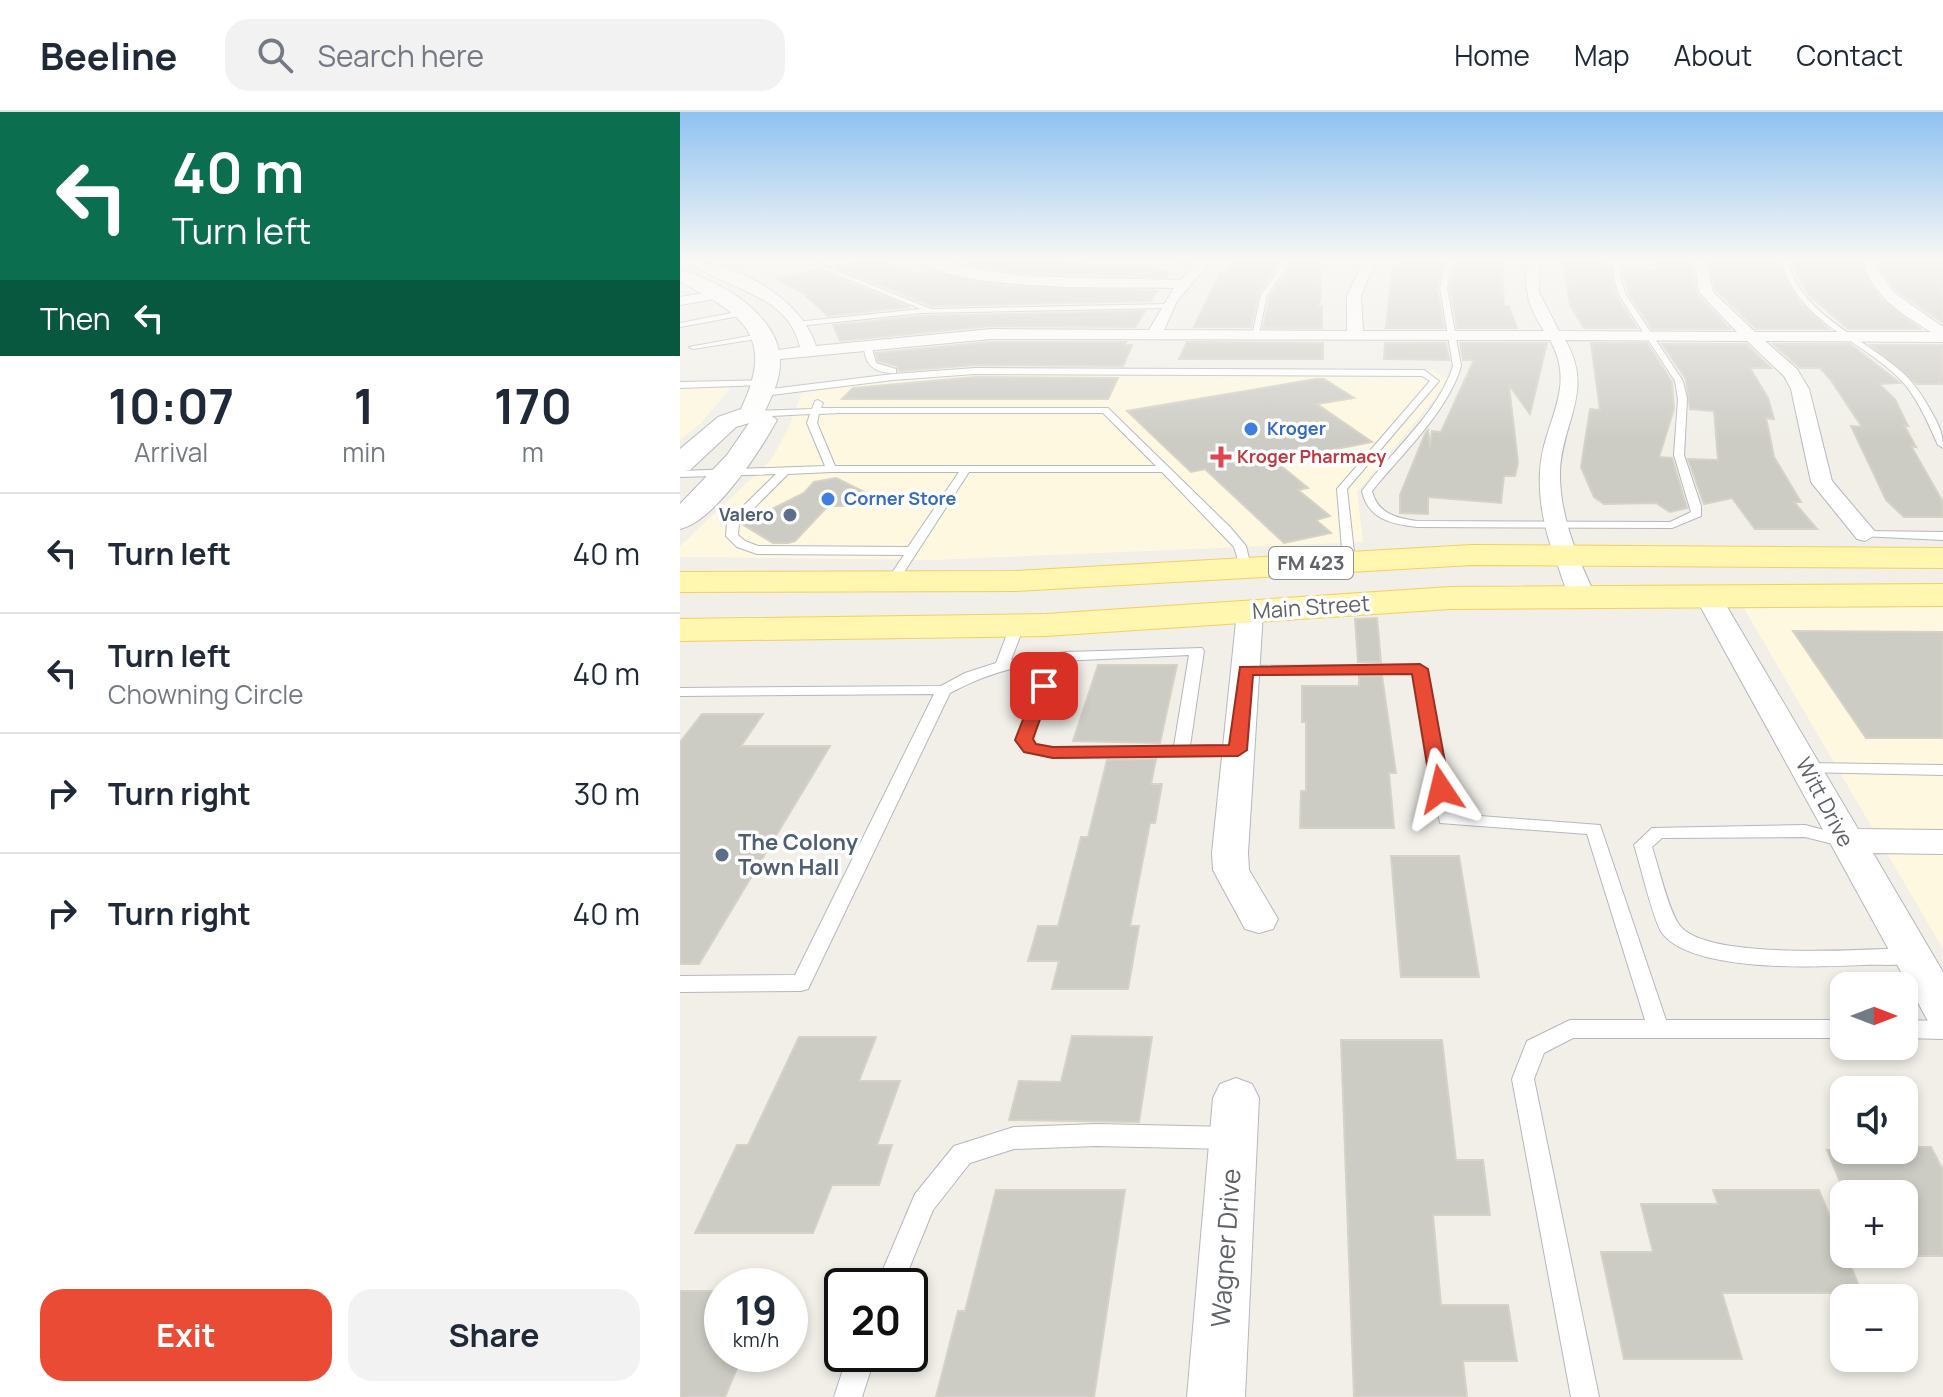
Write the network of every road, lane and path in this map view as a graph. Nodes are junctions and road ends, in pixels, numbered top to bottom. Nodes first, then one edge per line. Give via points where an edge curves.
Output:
1 (753, 322) edge
2 (797, 322) edge
3 (818, 322) edge
4 (1160, 322) edge
5 (1258, 322) edge
6 (1355, 322) edge
7 (1450, 322) edge
8 (1546, 322) edge
9 (1641, 322) edge
10 (1735, 322) edge
11 (1833, 322) edge
12 (1923, 322) edge
13 (799, 324) junction
14 (1155, 333) junction
15 (1255, 333) junction
16 (1355, 334) junction
17 (1454, 334) junction
18 (1551, 335) junction
19 (1652, 335) junction
20 (1943, 335) edge
21 (1749, 336) junction
22 (1851, 336) junction
23 (867, 344) junction
24 (768, 345) junction
25 (693, 347) dead end
26 (809, 351) junction
27 (1457, 367) junction
28 (823, 386) junction
29 (682, 387) edge
30 (760, 396) junction
31 (816, 411) junction
32 (1943, 445) edge
33 (680, 464) edge
34 (787, 469) junction
35 (831, 469) junction
36 (966, 469) junction
37 (1166, 469) junction
38 (728, 471) junction
39 (680, 474) edge
40 (680, 520) edge
41 (1554, 523) junction
42 (1865, 534) joint
43 (1943, 536) edge
44 (913, 551) junction
45 (1564, 555) junction
46 (1943, 558) edge
47 (1349, 561) junction
48 (1245, 567) junction
49 (680, 582) edge
50 (891, 583) junction
51 (1582, 595) junction
52 (1707, 595) junction
53 (1943, 595) edge
54 (1250, 612) junction
55 (680, 630) edge
56 (1039, 637) junction
57 (1003, 663) junction
58 (1245, 670) junction
59 (944, 690) junction
60 (680, 692) edge
61 (1181, 750) junction
62 (1238, 750) junction
63 (1807, 768) junction
64 (1943, 770) edge
65 (1845, 841) junction
66 (1943, 842) edge
67 (1259, 919) dead end
68 (1913, 956) junction
69 (680, 984) edge
70 (1943, 1009) edge
71 (1658, 1029) junction
72 (1830, 1029) edge
73 (1918, 1029) edge
74 (1943, 1030) edge
75 (1234, 1118) joint
76 (896, 1268) edge
77 (856, 1372) edge
78 (848, 1397) edge
79 (1216, 1397) edge
80 (1585, 1397) edge

1 - 24 main road
2 - 13 street
3 - 13 lane
4 - 14 street
5 - 15 lane
6 - 16 street
7 - 17 lane
8 - 18 street
9 - 19 lane
10 - 21 street
11 - 22 lane
12 - 20 street
13 - 26 street
14 - 15 street
14 - 23 street via 991,334
15 - 16 street
16 - 17 street
17 - 18 street
17 - 27 lane
18 - 19 street
18 - 41 street via 1570,364 1572,386 1550,470
19 - 21 street
19 - 41 lane via 1680,383 1679,451 1697,514 1672,525
20 - 22 street
21 - 22 street
21 - 42 street via 1795,381 1822,482
22 - 32 lane via 1920,396
23 - 26 street
23 - 27 lane via 870,365 890,371 1004,364
24 - 25 lane
24 - 26 street
24 - 30 main road
27 - 41 lane via 1455,380 1367,491 1368,504 1392,520 1417,524
28 - 30 lane
28 - 31 lane
28 - 47 lane via 975,371 1424,373 1435,381 1342,489
29 - 30 lane
30 - 31 lane
30 - 33 main road
30 - 38 main road via 764,420
31 - 35 lane via 812,423
31 - 37 lane via 1105,410
34 - 35 lane
34 - 38 lane
34 - 44 lane via 733,522 732,536 741,544 757,550
35 - 36 lane
36 - 37 lane
36 - 44 lane
37 - 48 lane via 1240,546
38 - 39 lane
38 - 40 main road
41 - 45 street
42 - 43 lane
44 - 50 lane
45 - 46 main road, Main Street / FM 423
45 - 47 main road, Main Street / FM 423
45 - 51 street
47 - 48 main road, Main Street / FM 423
48 - 50 main road, Main Street / FM 423
48 - 56 main road via 1237,582 1211,591 1138,599
49 - 50 main road, Main Street / FM 423
51 - 52 main road, Main Street / FM 423
51 - 54 main road, Main Street / FM 423
52 - 53 main road, Main Street / FM 423
52 - 63 street, Witt Drive
54 - 56 main road, Main Street / FM 423
54 - 58 street
55 - 56 main road, Main Street / FM 423
56 - 57 lane
56 - 57 lane
56 - 61 lane via 1197,651
56 - 61 lane via 1024,740 1030,748 1053,753
57 - 59 lane
58 - 62 street
58 - 71 lane via 1420,669 1446,819 1594,829
59 - 60 lane
59 - 69 lane via 801,983
61 - 62 lane
62 - 67 street via 1231,870
63 - 64 lane
63 - 65 street, Witt Drive
65 - 66 street
65 - 68 street, Witt Drive
65 - 68 lane via 1805,831 1658,832 1643,845 1670,929 1693,947 1745,957
68 - 70 street, Witt Drive
71 - 72 lane
71 - 80 lane via 1570,1029 1535,1047 1523,1079
73 - 74 lane
75 - 76 lane via 1014,1138 962,1154 924,1202
75 - 79 street, Wagner Drive
77 - 78 lane

